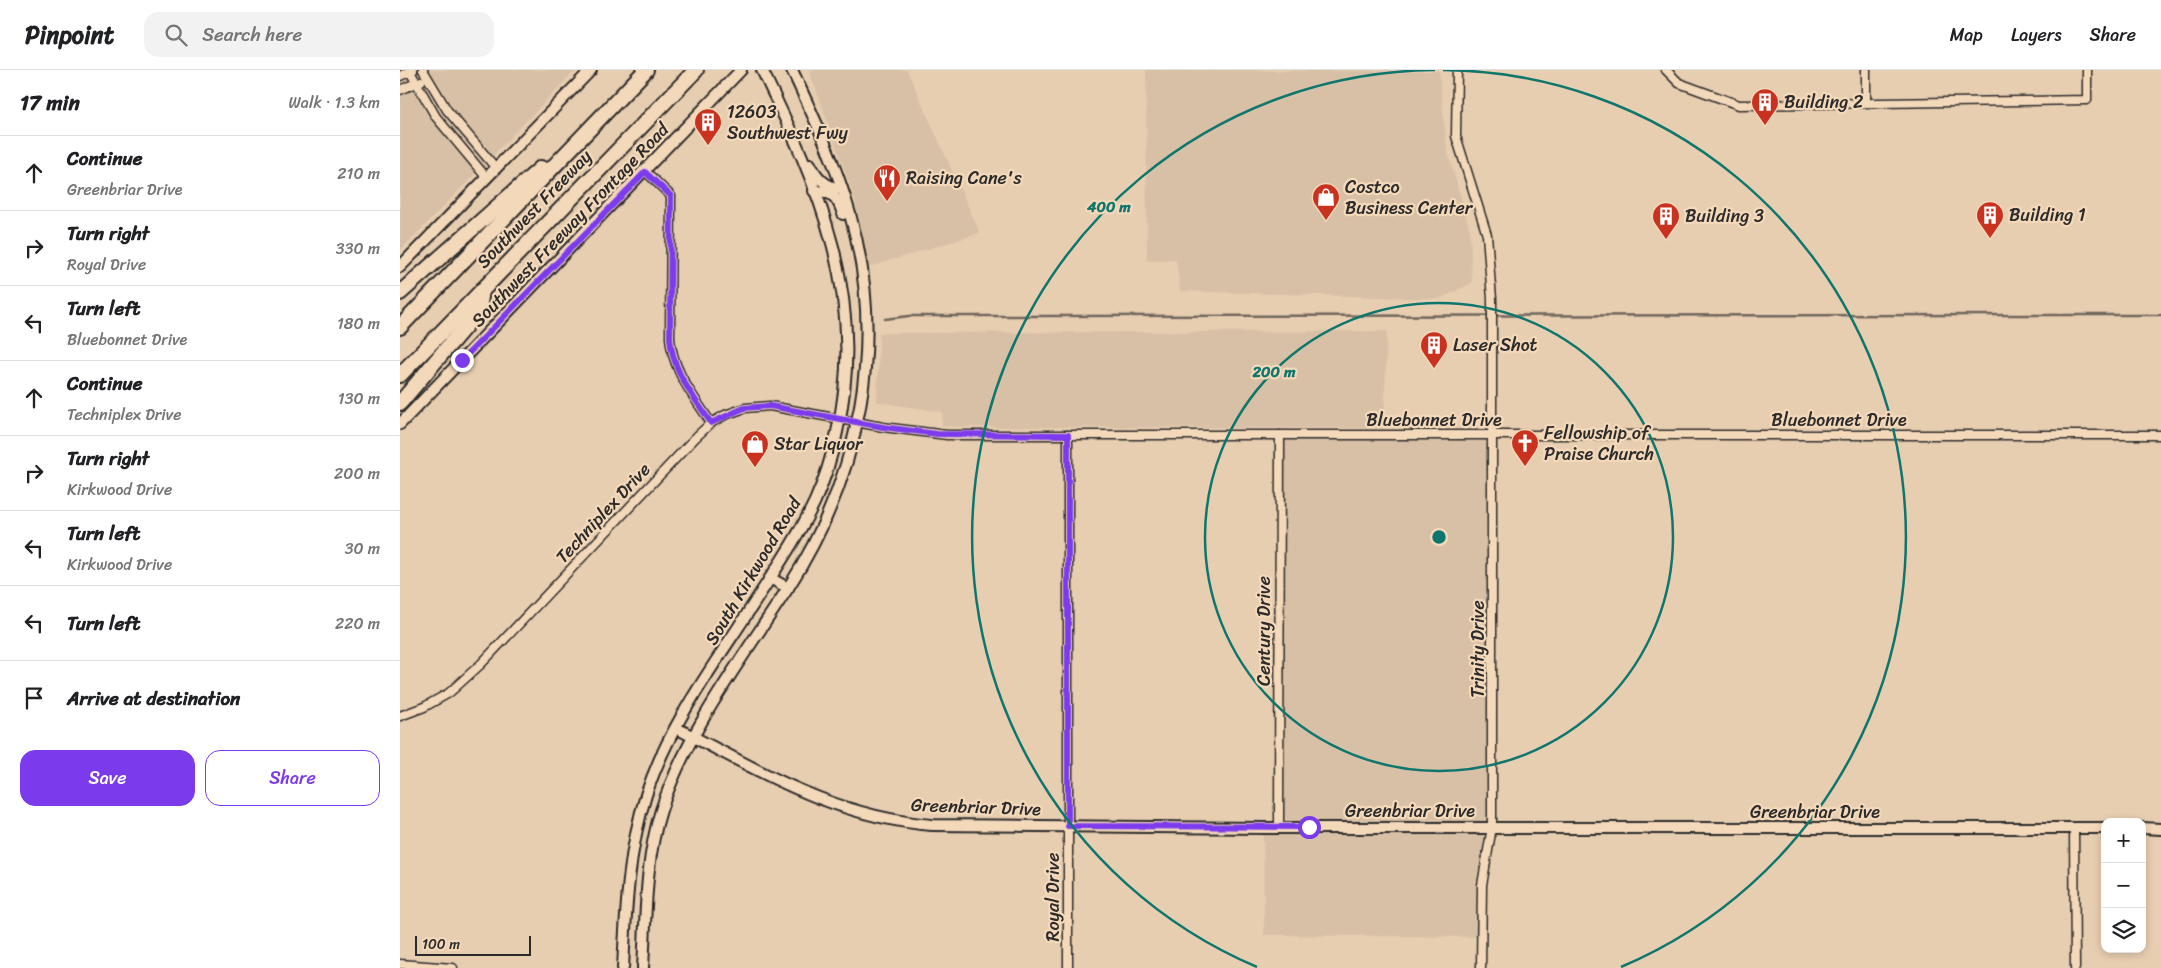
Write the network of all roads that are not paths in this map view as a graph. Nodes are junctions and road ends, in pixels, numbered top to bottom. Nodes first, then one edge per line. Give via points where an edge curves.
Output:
1 (410, 70) edge
2 (590, 70) edge
3 (646, 70) edge
4 (696, 70) edge
5 (762, 70) edge
6 (792, 70) edge
7 (1457, 70) edge
8 (1666, 70) edge
9 (1866, 70) edge
10 (2087, 70) edge
11 (738, 72) edge
12 (425, 74) edge
13 (400, 76) edge
14 (416, 83) junction
15 (400, 90) edge
16 (1866, 102) junction
17 (599, 119) junction
18 (798, 149) junction
19 (495, 167) junction
20 (645, 172) junction
21 (486, 177) junction
22 (842, 189) junction
23 (814, 191) junction
24 (854, 230) junction
25 (400, 267) edge
26 (482, 290) junction
27 (400, 292) edge
28 (400, 327) edge
29 (400, 374) edge
30 (400, 403) edge
31 (840, 419) junction
32 (858, 422) junction
33 (711, 423) junction
34 (400, 424) edge
35 (1068, 435) junction
36 (1280, 435) junction
37 (1493, 435) junction
38 (2161, 436) edge
39 (815, 501) junction
40 (831, 509) junction
41 (770, 578) junction
42 (788, 588) junction
43 (400, 716) edge
44 (676, 728) junction
45 (693, 737) junction
46 (1068, 826) junction
47 (1492, 826) junction
48 (1279, 828) junction
49 (2074, 828) junction
50 (2101, 828) edge
51 (2146, 828) edge
52 (2161, 828) edge
53 (632, 859) junction
54 (648, 862) junction
55 (400, 964) edge
56 (453, 968) edge
57 (623, 968) edge
58 (642, 968) edge
59 (1068, 968) edge
60 (1481, 968) edge
61 (2075, 968) edge

1 - 13 street
1 - 14 street
2 - 19 main road
3 - 17 highway, Southwest Freeway
4 - 26 highway, Southwest Freeway
5 - 18 main road, South Kirkwood Road
6 - 22 main road, South Kirkwood Road
7 - 37 street, Trinity Drive via 1456,136 1487,235 1492,299
8 - 16 street via 1679,83 1740,105
9 - 16 street
10 - 16 street via 2087,100
11 - 20 main road, Southwest Freeway Frontage Road
12 - 14 street
12 - 19 street via 451,116
14 - 15 street
14 - 21 street via 436,118
17 - 27 highway
17 - 28 highway, Southwest Freeway
18 - 22 main road via 806,154 822,182
18 - 23 main road, South Kirkwood Road
19 - 21 main road
20 - 33 street via 671,196 672,356 677,372
20 - 34 main road, Southwest Freeway Frontage Road
21 - 25 main road
22 - 24 main road, South Kirkwood Road
23 - 24 main road via 824,191 836,198 846,225
23 - 31 main road, South Kirkwood Road via 833,246 845,297 848,350
24 - 32 main road, South Kirkwood Road via 868,321 864,388
26 - 29 highway, Southwest Freeway
26 - 30 highway via 479,310
31 - 32 street, Techniplex Drive
31 - 33 street, Techniplex Drive via 783,407 756,406 737,410
31 - 39 main road, South Kirkwood Road via 831,458
32 - 35 street, Bluebonnet Drive via 937,434
32 - 40 main road, South Kirkwood Road
33 - 43 street, Techniplex Drive via 481,664 449,693
35 - 36 street, Bluebonnet Drive
35 - 46 street, Royal Drive
36 - 37 street, Bluebonnet Drive
36 - 48 street, Century Drive
37 - 38 street, Bluebonnet Drive
37 - 47 street, Trinity Drive
39 - 40 main road
39 - 41 main road, South Kirkwood Road
40 - 42 main road, South Kirkwood Road via 815,544
41 - 42 main road
41 - 44 main road, South Kirkwood Road
42 - 45 main road, South Kirkwood Road
44 - 45 main road, Greenbriar Drive
44 - 53 main road, South Kirkwood Road via 646,794
45 - 46 main road, Greenbriar Drive via 811,797 878,817 932,824
45 - 54 main road, South Kirkwood Road via 662,810
46 - 48 main road, Greenbriar Drive
46 - 59 street, Royal Drive
47 - 48 main road, Greenbriar Drive
47 - 49 main road, Greenbriar Drive
47 - 60 street, Trinity Drive via 1482,885
49 - 50 main road, Greenbriar Drive
49 - 61 street
51 - 52 main road
53 - 54 main road
53 - 57 main road, South Kirkwood Road
54 - 58 main road, South Kirkwood Road
55 - 56 street

